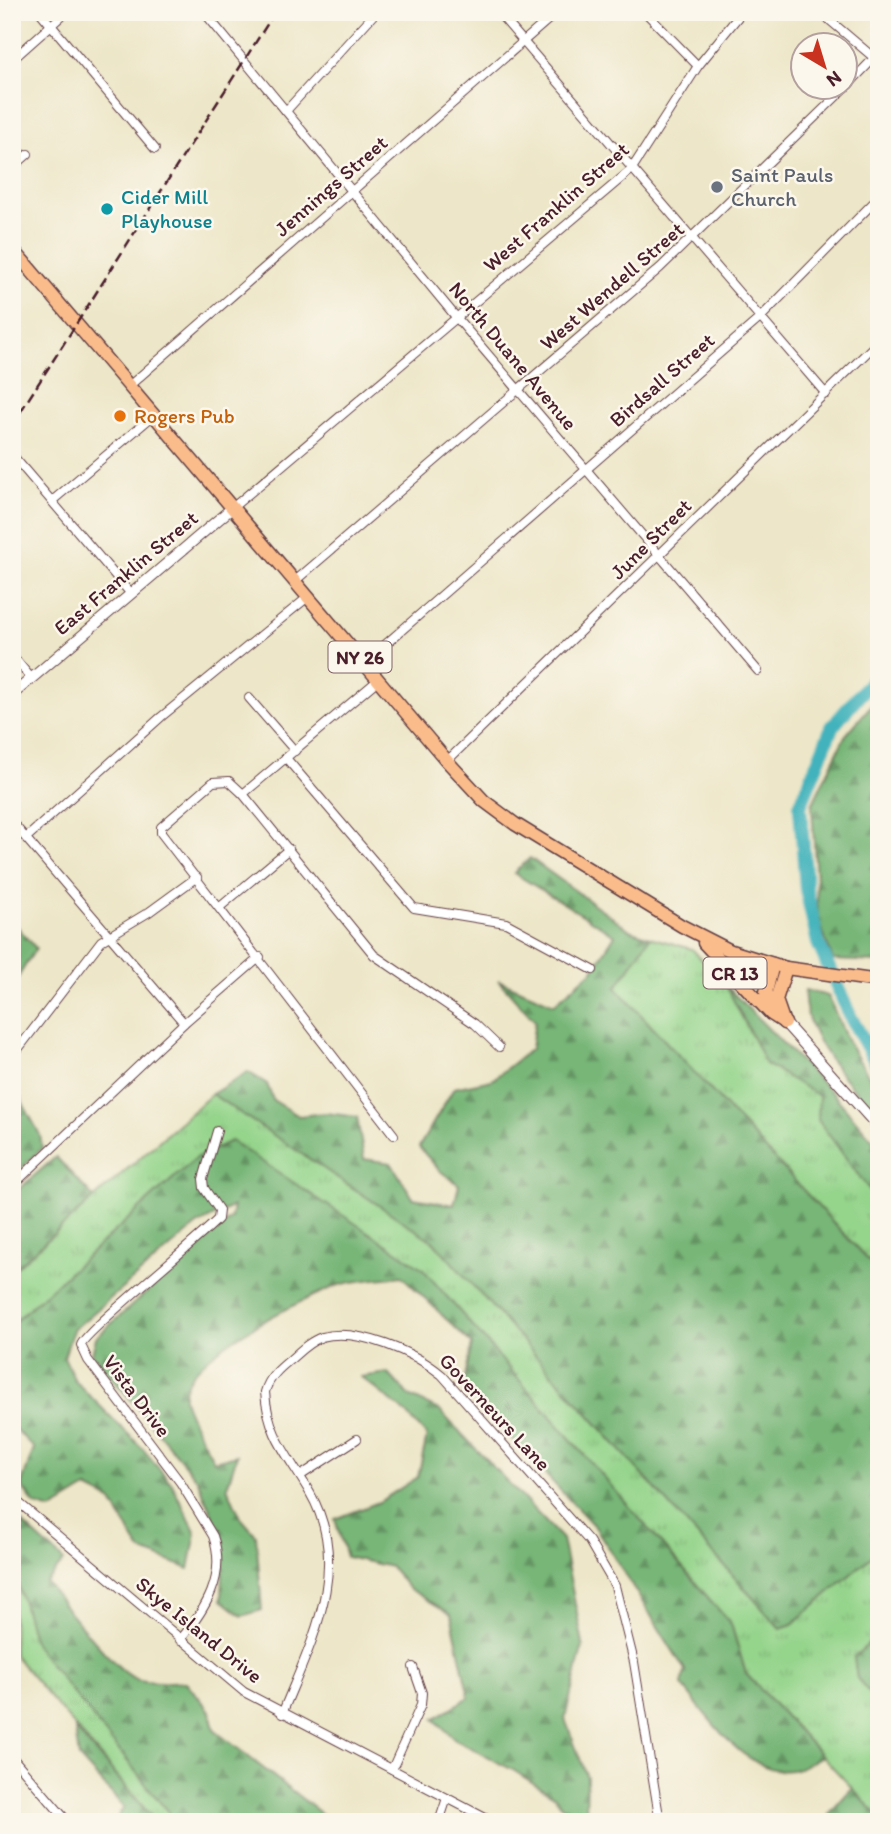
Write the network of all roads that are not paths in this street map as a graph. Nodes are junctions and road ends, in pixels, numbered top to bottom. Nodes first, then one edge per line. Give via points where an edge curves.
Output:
1 (40, 12) edge
2 (66, 12) edge
3 (204, 12) edge
4 (376, 12) edge
5 (498, 12) edge
6 (557, 12) edge
7 (645, 12) edge
8 (742, 12) edge
9 (820, 12) edge
10 (51, 26) junction
11 (523, 43) junction
12 (877, 57) edge
13 (12, 60) edge
14 (698, 66) junction
15 (860, 73) edge
16 (830, 102) edge
17 (286, 111) junction
18 (155, 149) dead end
19 (29, 154) dead end
20 (12, 168) edge
21 (631, 170) junction
22 (352, 191) junction
23 (879, 197) edge
24 (692, 240) junction
25 (12, 248) edge
26 (456, 317) junction
27 (759, 319) junction
28 (879, 341) edge
29 (129, 386) junction
30 (518, 390) junction
31 (826, 394) junction
32 (154, 415) junction
33 (14, 457) dead end
34 (585, 469) junction
35 (52, 501) junction
36 (232, 508) junction
37 (659, 556) junction
38 (295, 581) junction
39 (131, 594) junction
40 (308, 597) junction
41 (12, 655) edge
42 (364, 663) junction
43 (758, 671) dead end
44 (32, 678) junction
45 (378, 680) junction
46 (12, 695) edge
47 (249, 698) dead end
48 (295, 751) junction
49 (286, 758) junction
50 (447, 761) junction
51 (243, 794) junction
52 (12, 822) edge
53 (26, 838) junction
54 (289, 849) junction
55 (197, 877) junction
56 (220, 907) junction
57 (681, 926) junction
58 (109, 934) junction
59 (260, 957) junction
60 (780, 966) junction
61 (593, 970) dead end
62 (879, 981) edge
63 (771, 1014) junction
64 (184, 1023) junction
65 (785, 1023) junction
66 (499, 1047) dead end
67 (12, 1057) edge
68 (879, 1128) edge
69 (217, 1131) dead end
70 (394, 1135) dead end
71 (12, 1186) edge
72 (357, 1440) dead end
73 (300, 1476) junction
74 (12, 1497) edge
75 (180, 1640) junction
76 (413, 1667) dead end
77 (282, 1714) junction
78 (12, 1757) edge
79 (392, 1769) junction
80 (447, 1798) junction
81 (68, 1822) edge
82 (439, 1822) edge
83 (493, 1822) edge
84 (660, 1822) edge

1 - 10 street
2 - 10 street
3 - 17 street, North Duane Avenue
4 - 17 street
5 - 11 street
6 - 11 street, Jennings Street
7 - 14 street
8 - 14 street, West Franklin Street
9 - 12 street
10 - 13 street
10 - 18 street
11 - 21 street
11 - 22 street, Jennings Street
12 - 15 street, West Wendell Street
14 - 21 street, West Franklin Street
16 - 24 street, West Wendell Street
17 - 22 street, North Duane Avenue
19 - 20 street
21 - 24 street
21 - 26 street, West Franklin Street
22 - 26 street, North Duane Avenue
22 - 29 street, Jennings Street
23 - 27 street, Birdsall Street
24 - 27 street
24 - 30 street, West Wendell Street
25 - 29 main road, NY 26
26 - 30 street, North Duane Avenue
26 - 36 street, West Franklin Street
27 - 31 street
27 - 34 street, Birdsall Street
28 - 31 street, June Street
29 - 32 main road, NY 26
30 - 34 street, North Duane Avenue
30 - 38 street, West Wendell Street
31 - 37 street, June Street
32 - 35 street
32 - 36 main road, NY 26
33 - 35 street
34 - 37 street, North Duane Avenue
34 - 42 street, Birdsall Street
35 - 39 street
36 - 38 main road, NY 26
36 - 39 street, East Franklin Street
37 - 43 street, North Duane Avenue
37 - 50 street, June Street
38 - 40 main road, NY 26
39 - 44 street, East Franklin Street
40 - 42 main road, NY 26
40 - 53 street via 161,717
41 - 44 street
42 - 45 main road, NY 26
44 - 46 street, East Franklin Street
45 - 48 street
45 - 50 main road, NY 26
47 - 48 street
48 - 49 street
49 - 51 street
49 - 61 street via 414,908 506,923
50 - 57 main road, NY 26 via 485,801 515,824
51 - 54 street
51 - 55 street via 220,779 161,827 161,833
52 - 53 street
53 - 58 street
54 - 56 street
54 - 66 street via 374,955 475,1024
55 - 56 street
55 - 58 street
56 - 59 street
57 - 60 main road, NY 26 via 731,951
57 - 63 main road, CR 13 via 725,962
58 - 64 street
58 - 67 street
59 - 64 street
59 - 70 street
60 - 62 main road, NY 26
60 - 63 main road, CR 13 via 766,1000
60 - 65 main road, CR 13 via 776,1000
63 - 65 main road, CR 13
64 - 71 street
65 - 68 street, CR 13
69 - 75 street, Vista Drive via 203,1179 219,1210 218,1219 90,1331 81,1345 214,1536 211,1599
72 - 73 street
73 - 77 street, Governeurs Lane via 322,1520 329,1571 318,1624
73 - 84 street, Governeurs Lane via 271,1430 265,1392 279,1369 310,1343 331,1336 374,1342 417,1357 442,1375 589,1541 611,1577 634,1662
74 - 75 street, Skye Island Drive
75 - 77 street, Skye Island Drive via 244,1692
76 - 79 street via 422,1704
77 - 79 street, Skye Island Drive
78 - 81 street
79 - 80 street, Skye Island Drive
80 - 82 street
80 - 83 street, Skye Island Drive

